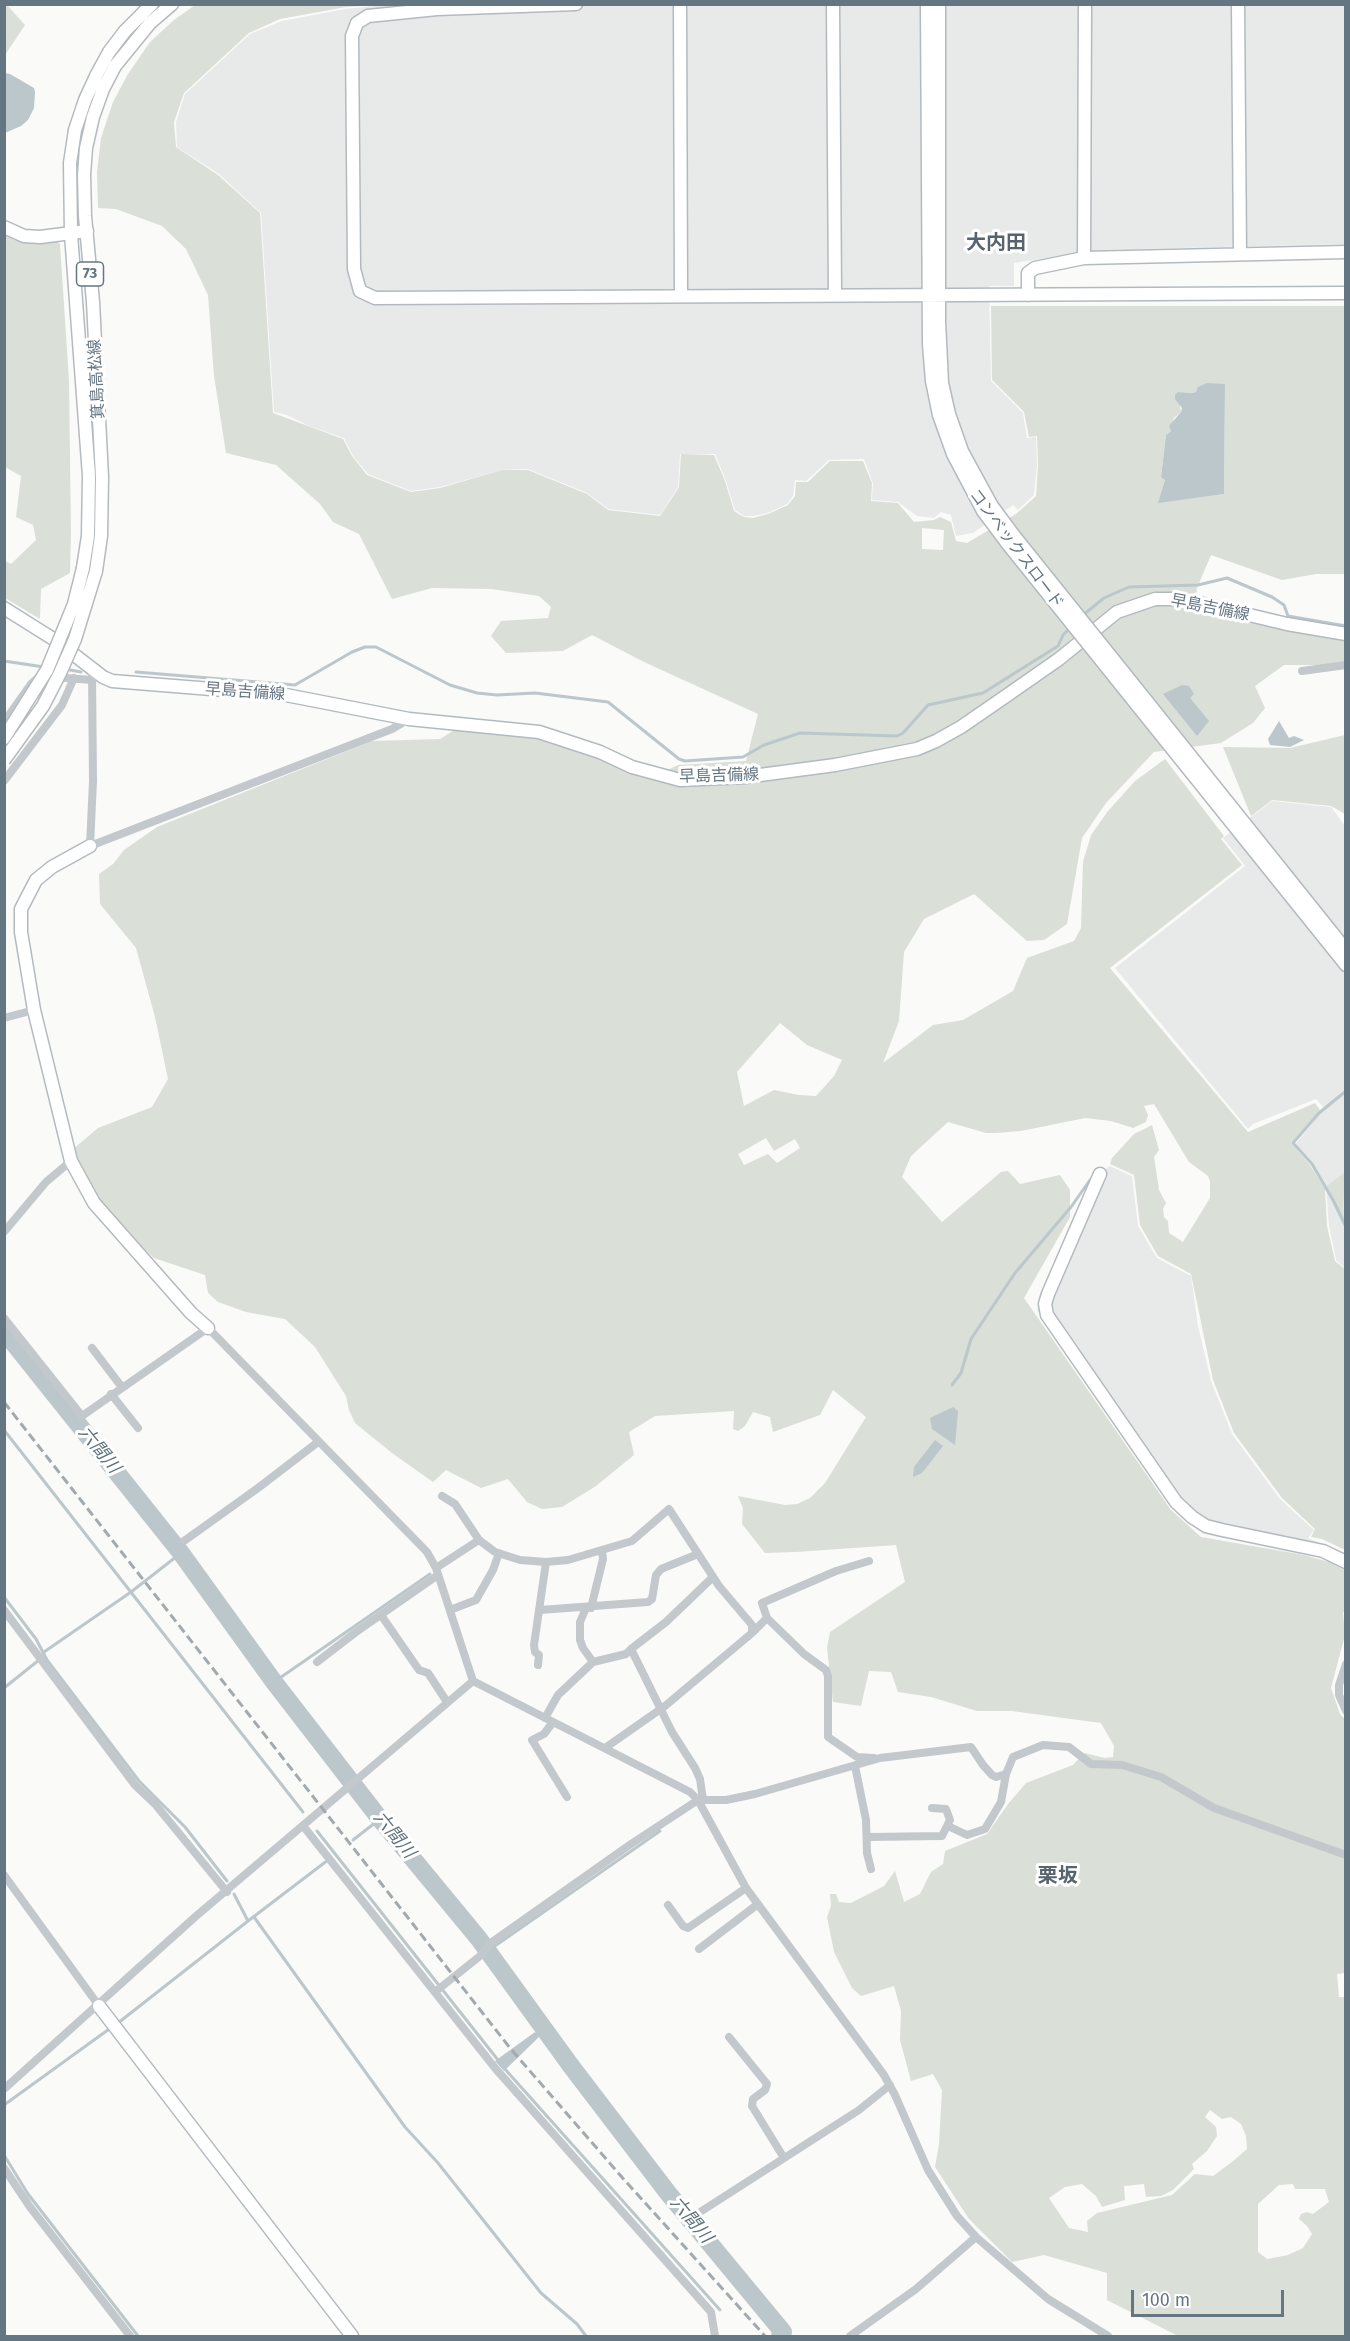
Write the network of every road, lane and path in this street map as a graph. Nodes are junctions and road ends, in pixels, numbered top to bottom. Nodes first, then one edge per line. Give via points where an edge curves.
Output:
1 (152, 4) edge
2 (172, 4) edge
3 (576, 4) edge
4 (680, 4) edge
5 (833, 4) edge
6 (927, 4) edge
7 (939, 4) edge
8 (1085, 4) edge
9 (1238, 4) edge
10 (4, 227) edge
11 (87, 231) junction
12 (71, 234) junction
13 (1346, 252) edge
14 (1240, 254) junction
15 (1084, 258) junction
16 (1346, 293) edge
17 (835, 295) junction
18 (934, 295) junction
19 (1028, 295) junction
20 (681, 296) junction
21 (4, 608) edge
22 (1346, 634) edge
23 (1346, 665) edge
24 (1302, 671) dead end
25 (92, 675) junction
26 (74, 678) junction
27 (1141, 702) junction
28 (409, 719) junction
29 (4, 722) edge
30 (4, 738) edge
31 (4, 760) edge
32 (4, 781) edge
33 (90, 846) junction
34 (1346, 950) edge
35 (1346, 965) edge
36 (34, 1010) junction
37 (4, 1018) edge
38 (71, 1161) junction
39 (1100, 1174) dead end
40 (4, 1232) edge
41 (4, 1318) edge
42 (208, 1328) junction
43 (92, 1348) dead end
44 (121, 1386) junction
45 (111, 1394) junction
46 (138, 1428) dead end
47 (318, 1442) junction
48 (442, 1496) dead end
49 (184, 1540) dead end
50 (479, 1540) junction
51 (602, 1551) junction
52 (499, 1553) junction
53 (698, 1554) junction
54 (868, 1561) dead end
55 (546, 1562) junction
56 (1346, 1562) edge
57 (437, 1571) junction
58 (713, 1577) junction
59 (588, 1608) junction
60 (4, 1610) edge
61 (450, 1610) junction
62 (540, 1610) junction
63 (381, 1615) junction
64 (767, 1618) junction
65 (752, 1633) junction
66 (631, 1649) junction
67 (317, 1662) dead end
68 (593, 1662) junction
69 (1346, 1664) edge
70 (538, 1665) dead end
71 (473, 1681) junction
72 (447, 1702) junction
73 (660, 1710) junction
74 (1346, 1711) edge
75 (550, 1720) junction
76 (605, 1748) junction
77 (880, 1758) junction
78 (855, 1766) junction
79 (1006, 1774) junction
80 (567, 1797) dead end
81 (701, 1800) junction
82 (932, 1808) dead end
83 (948, 1826) junction
84 (304, 1827) junction
85 (868, 1837) junction
86 (1346, 1855) edge
87 (871, 1869) dead end
88 (4, 1875) edge
89 (746, 1888) junction
90 (227, 1892) junction
91 (758, 1904) junction
92 (668, 1905) dead end
93 (699, 1949) dead end
94 (439, 1989) junction
95 (99, 2006) junction
96 (729, 2037) dead end
97 (890, 2085) junction
98 (4, 2089) edge
99 (784, 2158) junction
100 (4, 2168) edge
101 (697, 2214) dead end
102 (976, 2237) junction
103 (130, 2337) edge
104 (352, 2337) edge
105 (716, 2337) edge
106 (850, 2337) edge
107 (1108, 2337) edge

1 - 12 street, 箕島高松線 / 73 via 109,52 85,100 70,163
2 - 11 street, 箕島高松線 / 73 via 133,42 115,66 100,99 86,148
3 - 20 street via 437,9 368,16 357,23 352,36 357,284 360,291 375,298
4 - 20 street
5 - 17 street
6 - 18 street, コンベックスロード
7 - 18 street, コンベックスロード
8 - 15 street
9 - 14 street
10 - 12 street via 24,236
11 - 12 street
11 - 31 street, 箕島高松線 / 73, bridge via 102,477 96,571 60,673 43,706
12 - 30 street, 箕島高松線 / 73, bridge via 89,476 88,536 74,604 47,670
13 - 14 street
14 - 15 street
15 - 19 street via 1035,268 1028,273
16 - 19 street
17 - 18 street
17 - 20 street
18 - 19 street
18 - 27 street, コンベックスロード, bridge via 930,358 934,392 942,425 967,484 983,511 1011,540
21 - 25 street, 早島吉備線 via 55,640
22 - 28 street, 早島吉備線 via 1182,599 1155,599 1117,612 1041,671 936,741 890,755 745,777 680,780 632,767 539,732
23 - 24 street
25 - 26 street
25 - 28 street, 早島吉備線 via 124,684 286,695
25 - 33 street
26 - 29 street via 40,676
26 - 32 street via 62,705
27 - 34 street, コンベックスロード
27 - 35 street, コンベックスロード
28 - 33 street via 392,729
33 - 36 street via 36,880 21,909
36 - 37 street
36 - 38 street
38 - 40 street via 46,1182
38 - 42 street via 94,1203
39 - 56 street via 1048,1294 1047,1315 1176,1502 1198,1522 1323,1551
41 - 45 street via 82,1416
42 - 44 street
42 - 47 street
43 - 44 street
44 - 45 street
45 - 46 street
47 - 49 street
47 - 57 street via 427,1552
48 - 50 street via 455,1504
50 - 52 street
50 - 57 street
51 - 53 street via 632,1541 669,1509
51 - 55 street
51 - 59 street
52 - 55 street
52 - 61 street via 476,1600
53 - 58 street
53 - 59 street via 661,1569 648,1602
54 - 64 street via 762,1603
55 - 62 street
57 - 61 street
57 - 63 street
58 - 65 street via 752,1625
58 - 66 street
59 - 62 street
59 - 68 street via 580,1622 580,1640
60 - 90 street via 135,1785
61 - 71 street
62 - 70 street via 534,1645
63 - 67 street
63 - 72 street
64 - 65 street
64 - 77 street via 826,1670 828,1737 857,1757
65 - 73 street
66 - 68 street via 626,1654
66 - 73 street
68 - 75 street via 558,1695
69 - 74 street via 1339,1695
71 - 72 street
71 - 75 street
72 - 84 street
73 - 76 street
73 - 81 street via 695,1768
75 - 76 street
75 - 80 street via 544,1734 532,1740
76 - 81 street
77 - 78 street
77 - 79 street via 971,1747 992,1775
78 - 81 street via 755,1794
78 - 85 street
79 - 83 street via 1001,1802 985,1829 967,1835
79 - 86 street via 1013,1757 1043,1745 1069,1747 1091,1764 1122,1765 1161,1777 1214,1808
81 - 89 street
81 - 94 street via 492,1942
82 - 83 street via 946,1809
83 - 85 street via 942,1836
84 - 90 street
84 - 94 street
85 - 87 street
88 - 95 street
89 - 91 street
89 - 92 street via 688,1928
90 - 95 street
91 - 93 street
91 - 97 street
94 - 105 street via 527,2105 711,2312
95 - 98 street
95 - 104 street
96 - 99 street via 767,2084 753,2099 752,2106
97 - 99 street via 860,2110
97 - 102 street via 928,2170 957,2216
99 - 101 street
100 - 103 street
102 - 106 street via 916,2289
102 - 107 street via 1048,2299

